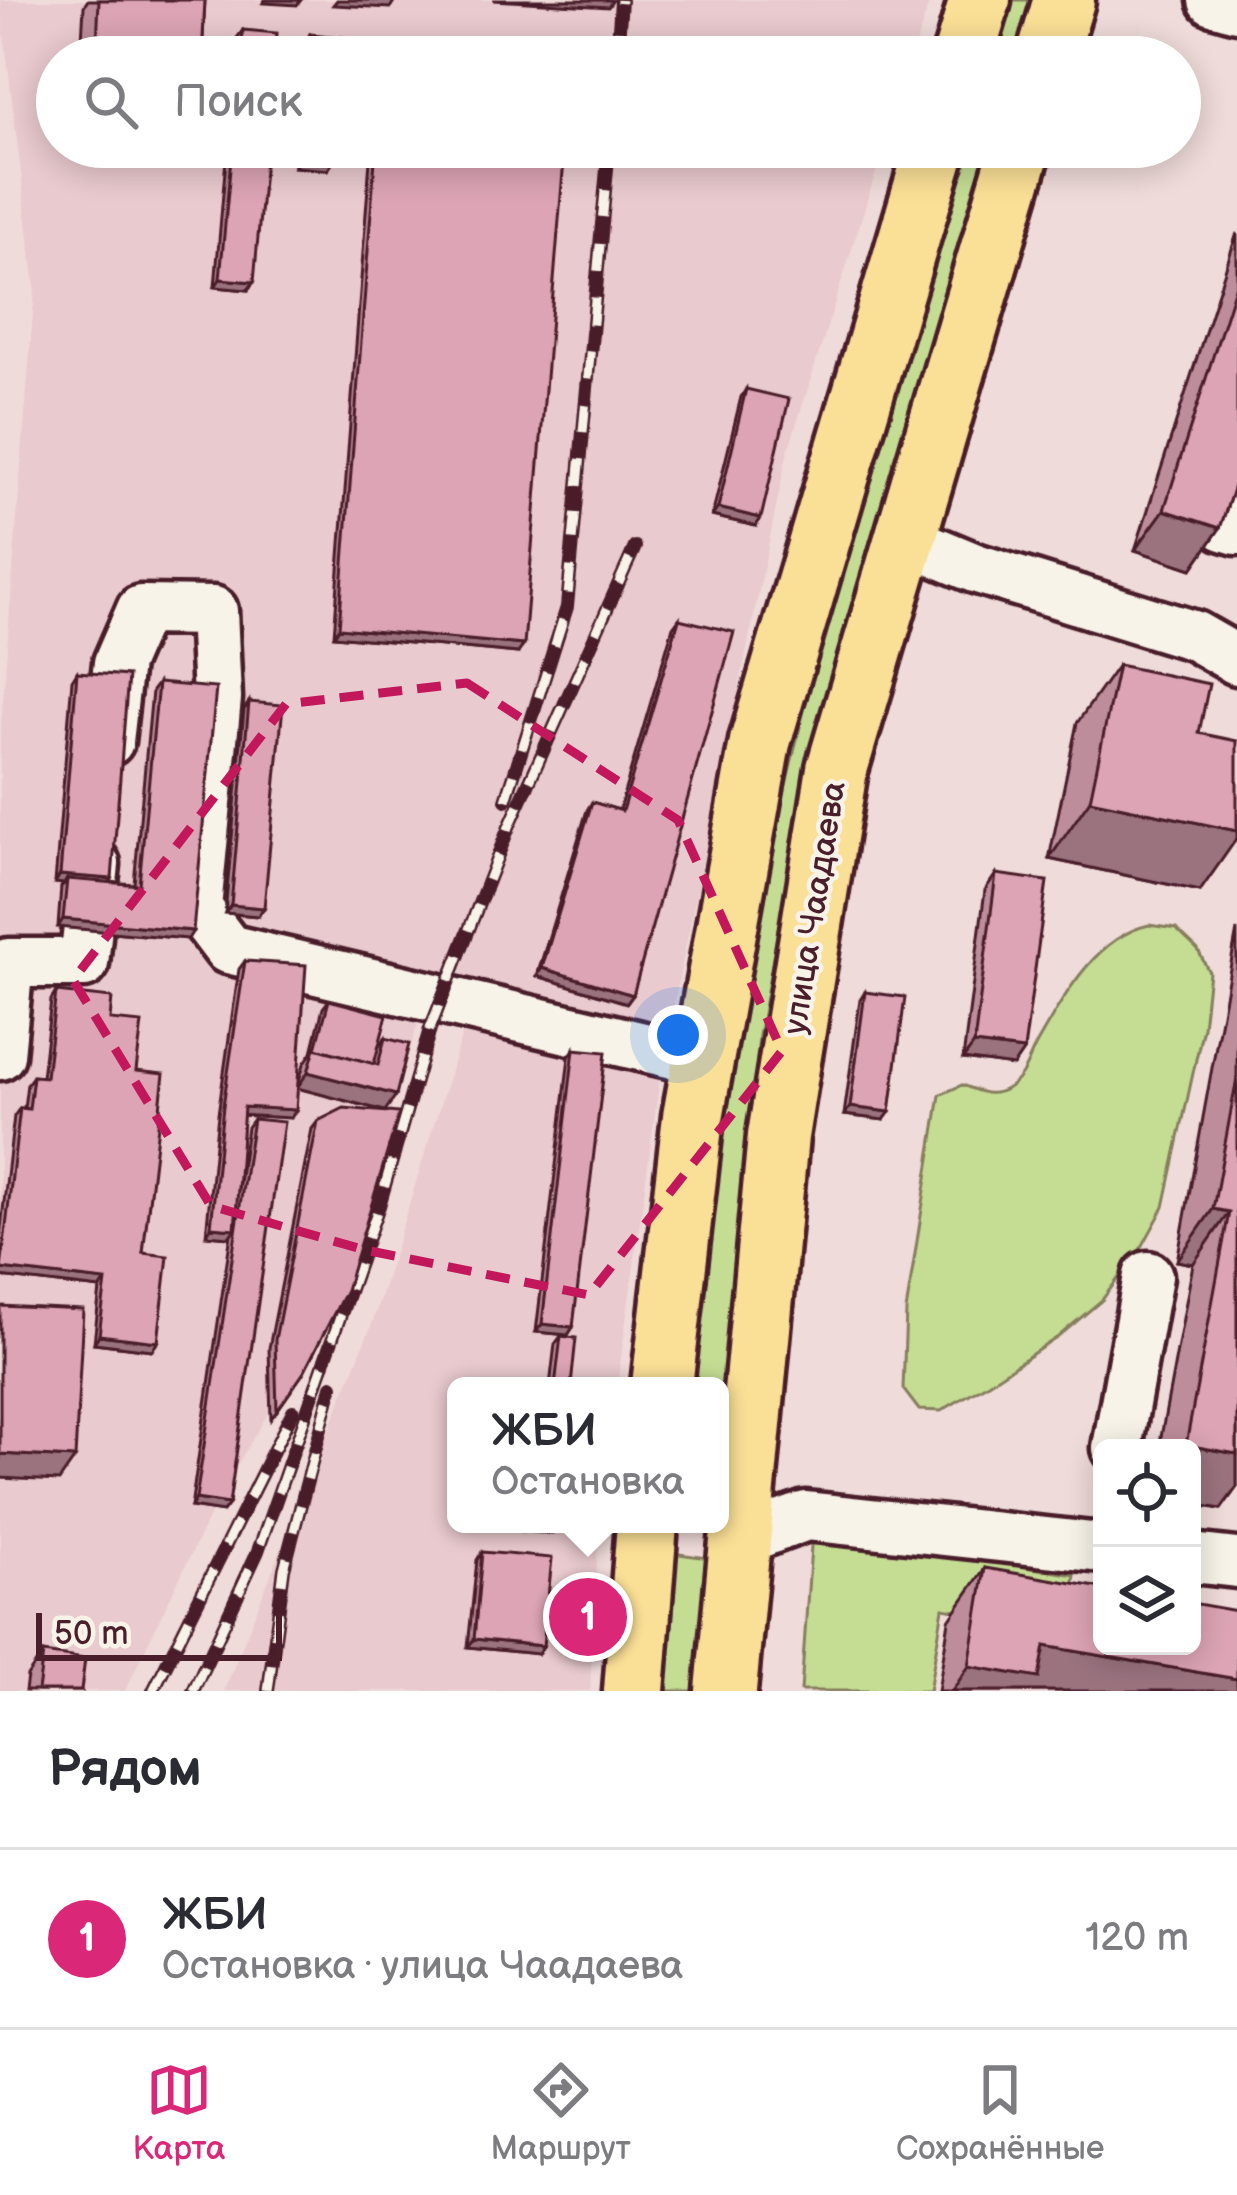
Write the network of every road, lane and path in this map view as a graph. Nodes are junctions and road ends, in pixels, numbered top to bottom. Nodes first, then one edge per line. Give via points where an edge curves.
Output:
1 (980, 0) edge
2 (1064, 0) edge
3 (1213, 0) edge
4 (1237, 7) edge
5 (969, 36) edge
6 (1054, 36) edge
7 (930, 168) edge
8 (1015, 168) edge
9 (1237, 487) edge
10 (1237, 530) edge
11 (905, 538) junction
12 (1237, 660) edge
13 (0, 1055) edge
14 (703, 1061) junction
15 (1148, 1276) dead end
16 (663, 1377) edge
17 (1119, 1439) edge
18 (645, 1533) edge
19 (739, 1541) junction
20 (1093, 1542) edge
21 (1100, 1547) edge
22 (1201, 1559) edge
23 (1237, 1563) edge
24 (1091, 1595) edge
25 (634, 1691) edge
26 (726, 1691) edge

1 - 5 main road
2 - 6 main road
3 - 4 street
7 - 14 main road via 760,742
8 - 11 main road, улица Чаадаева
9 - 10 street via 1224,526
11 - 12 street via 975,568 1195,636
11 - 19 main road, улица Чаадаева via 833,792 778,1136
13 - 14 street via 10,964 84,963 118,664 141,610 213,610 217,698 197,908 228,949
14 - 16 main road
15 - 17 street
18 - 25 main road
19 - 20 street via 806,1516
19 - 26 main road, улица Чаадаева
21 - 24 street
22 - 23 street

